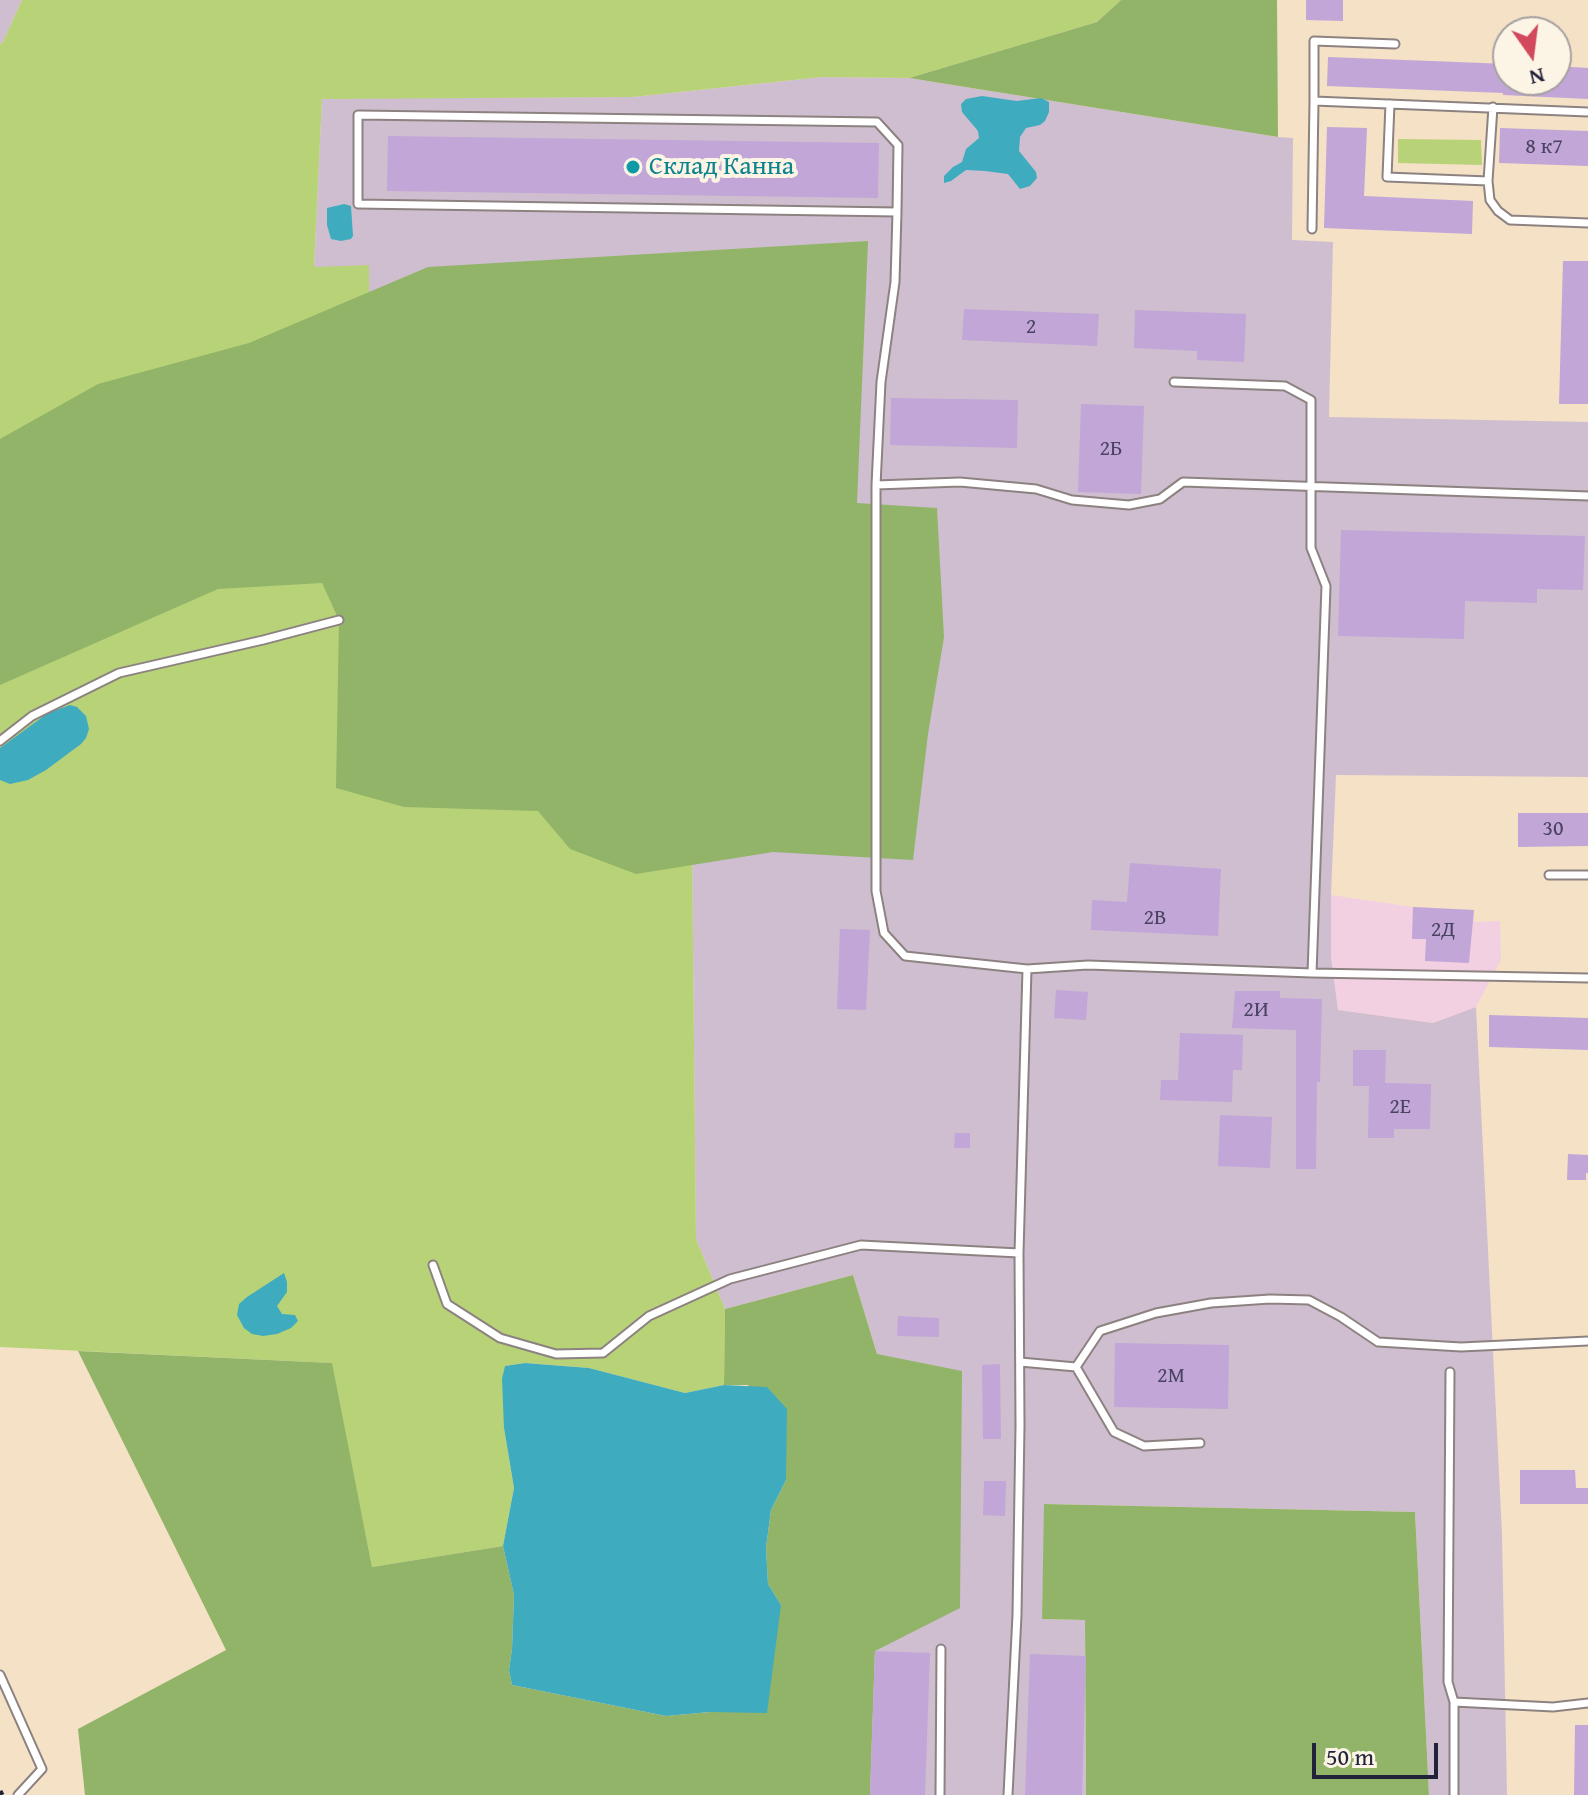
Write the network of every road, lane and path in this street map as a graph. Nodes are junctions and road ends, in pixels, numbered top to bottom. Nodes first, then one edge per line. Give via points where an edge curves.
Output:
1 (1395, 44) dead end
2 (1314, 101) junction
3 (1390, 104) junction
4 (1493, 107) junction
5 (1588, 112) edge
6 (1488, 181) junction
7 (897, 212) junction
8 (1588, 223) edge
9 (1312, 229) dead end
10 (1174, 382) dead end
11 (876, 485) junction
12 (1312, 487) junction
13 (1588, 496) edge
14 (339, 620) dead end
15 (0, 741) edge
16 (1549, 875) dead end
17 (1588, 875) edge
18 (1027, 969) junction
19 (1312, 973) junction
20 (1588, 978) edge
21 (1019, 1253) junction
22 (433, 1265) dead end
23 (1588, 1341) edge
24 (1020, 1362) junction
25 (1076, 1367) junction
26 (1450, 1372) dead end
27 (1200, 1443) dead end
28 (941, 1649) dead end
29 (0, 1675) edge
30 (1454, 1702) junction
31 (1588, 1703) edge
32 (18, 1795) edge
33 (940, 1795) edge
34 (1008, 1795) edge
35 (1454, 1795) edge

1 - 2 lane via 1314,41
2 - 3 lane
2 - 9 lane
3 - 4 lane
3 - 6 lane via 1387,177
4 - 5 lane
4 - 6 lane
6 - 8 lane via 1490,200 1510,220
7 - 7 lane via 898,145 877,122 358,115 358,204
7 - 11 lane
10 - 12 lane via 1285,386 1311,400
11 - 12 lane via 960,482 1129,505 1160,499 1183,482
11 - 18 lane via 876,891 884,933 905,956
12 - 13 lane
12 - 19 lane via 1311,548 1326,586
14 - 15 lane via 119,673 32,716
16 - 17 lane
18 - 19 lane via 1088,965
18 - 21 lane
19 - 20 lane
21 - 22 lane via 861,1245 730,1279 649,1316 603,1353 556,1354 500,1338 447,1304
21 - 24 lane
23 - 25 lane via 1461,1347 1378,1342 1309,1300 1270,1299 1156,1313 1100,1331
24 - 25 lane
24 - 34 lane via 1017,1615
25 - 27 lane via 1114,1432 1144,1446
26 - 30 lane via 1448,1682
28 - 33 lane
29 - 32 lane via 42,1769
30 - 31 lane via 1553,1707
30 - 35 lane

